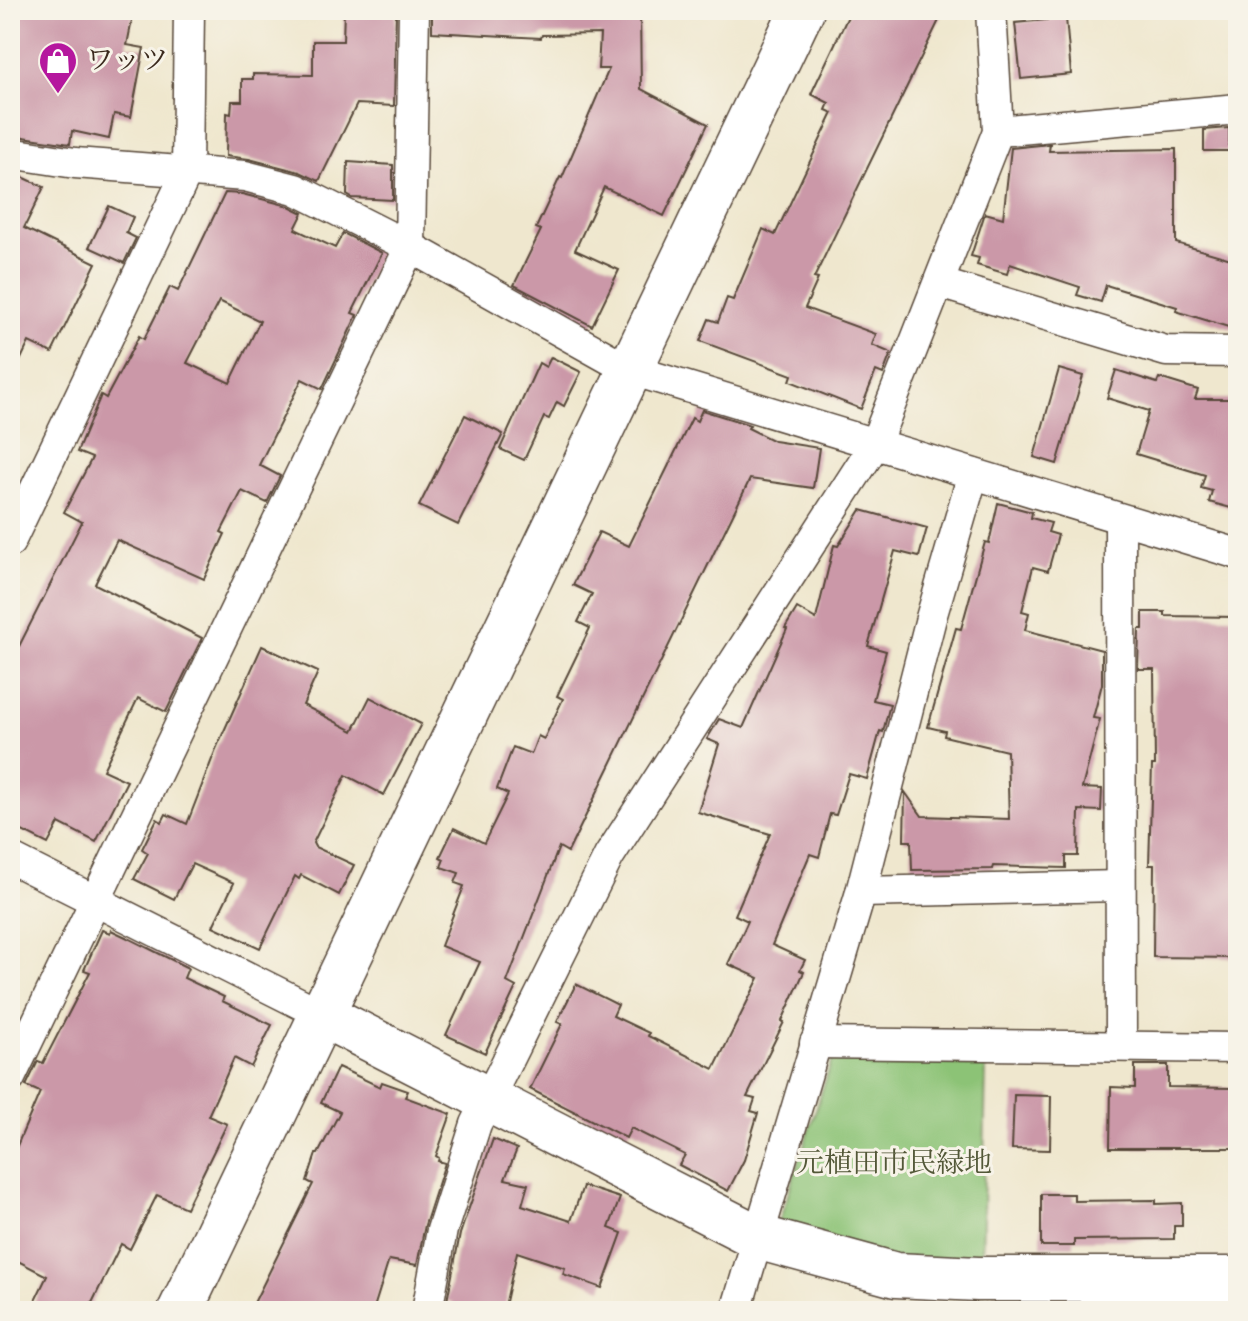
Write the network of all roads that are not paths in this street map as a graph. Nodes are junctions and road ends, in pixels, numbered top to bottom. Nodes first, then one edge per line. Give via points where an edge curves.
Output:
1 (189, 10) edge
2 (414, 10) edge
3 (802, 10) edge
4 (991, 10) edge
5 (1238, 109) edge
6 (998, 131) junction
7 (10, 153) edge
8 (187, 172) junction
9 (410, 247) junction
10 (939, 283) junction
11 (1238, 352) edge
12 (628, 369) junction
13 (875, 444) junction
14 (973, 474) junction
15 (1120, 519) junction
16 (10, 542) edge
17 (1238, 554) edge
18 (10, 858) edge
19 (1120, 886) junction
20 (861, 892) junction
21 (95, 901) junction
22 (323, 1015) junction
23 (815, 1043) junction
24 (1121, 1046) junction
25 (1238, 1048) edge
26 (10, 1078) edge
27 (487, 1100) junction
28 (757, 1237) junction
29 (1238, 1279) edge
30 (180, 1311) edge
31 (427, 1311) edge
32 (736, 1311) edge

1 - 8 street
2 - 9 street
3 - 12 street
4 - 6 street
5 - 6 street
6 - 10 street
7 - 8 street
8 - 9 street via 245,176 295,189
8 - 16 street
9 - 12 street
9 - 21 street
10 - 11 street via 1166,351
10 - 13 street
12 - 13 street
12 - 22 street
13 - 14 street
13 - 27 street via 609,856
14 - 15 street
14 - 20 street
15 - 17 street
15 - 19 street
18 - 21 street
19 - 20 street
19 - 24 street
20 - 23 street
21 - 22 street
21 - 26 street
22 - 27 street
22 - 30 street
23 - 24 street
23 - 28 street
24 - 25 street
27 - 28 street
27 - 31 street via 442,1230
28 - 29 street via 896,1275
28 - 32 street

